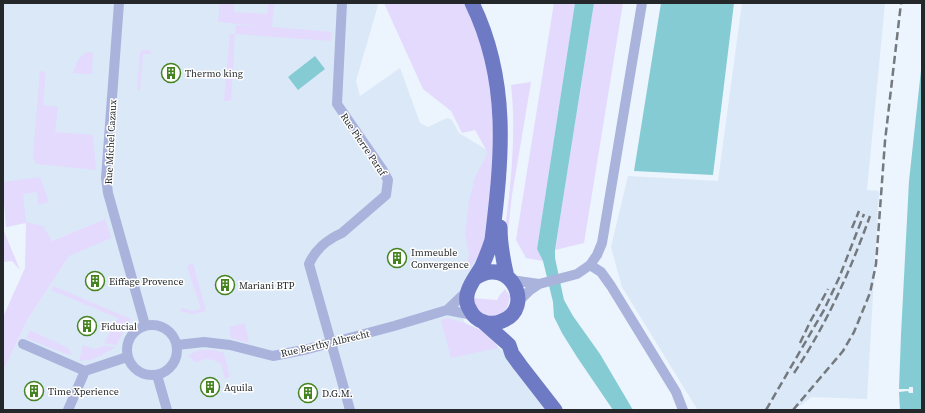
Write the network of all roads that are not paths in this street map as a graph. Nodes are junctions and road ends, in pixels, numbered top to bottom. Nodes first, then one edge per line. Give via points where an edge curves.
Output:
1 (119, 3) edge
2 (342, 3) edge
3 (472, 3) edge
4 (479, 3) edge
5 (642, 3) edge
6 (499, 211) junction
7 (590, 265) junction
8 (509, 278) junction
9 (542, 283) junction
10 (471, 285) junction
11 (514, 309) junction
12 (447, 310) junction
13 (478, 318) junction
14 (145, 325) junction
15 (331, 343) junction
16 (23, 344) dead end
17 (177, 345) junction
18 (509, 345) junction
19 (127, 357) junction
20 (85, 371) junction
21 (157, 375) junction
22 (68, 410) edge
23 (167, 410) edge
24 (350, 410) edge
25 (555, 410) edge
26 (683, 410) edge

1 - 14 street, Rue Michel Cazaux via 106,178
2 - 15 street, Rue Pierre Paraf via 337,104 388,180 386,195 342,233 322,246 312,256 309,264
3 - 6 main road via 491,49 499,94
4 - 6 main road via 498,51 507,100 506,165
5 - 7 street via 602,243
6 - 8 main road via 502,257
6 - 10 main road via 487,255
7 - 9 street via 577,274
7 - 26 street via 600,272 611,286 676,392
8 - 9 street
8 - 10 main road via 488,272
8 - 11 main road via 517,291
9 - 11 street via 530,290
10 - 12 street, Rue Berthy Albrecht
10 - 13 main road via 466,299 468,308
11 - 13 main road via 505,320 498,323 490,324
11 - 18 main road
12 - 13 street, Rue Berthy Albrecht
12 - 15 street, Rue Berthy Albrecht
13 - 18 main road
14 - 17 street via 154,324 169,330
14 - 19 street via 138,328 130,337 126,349
15 - 17 street, Rue Berthy Albrecht via 272,356 230,345 204,342
15 - 24 street
16 - 20 street
17 - 21 street via 178,353 171,367
18 - 25 main road via 512,354
19 - 20 street
19 - 21 street via 142,374
20 - 22 street
21 - 23 street

